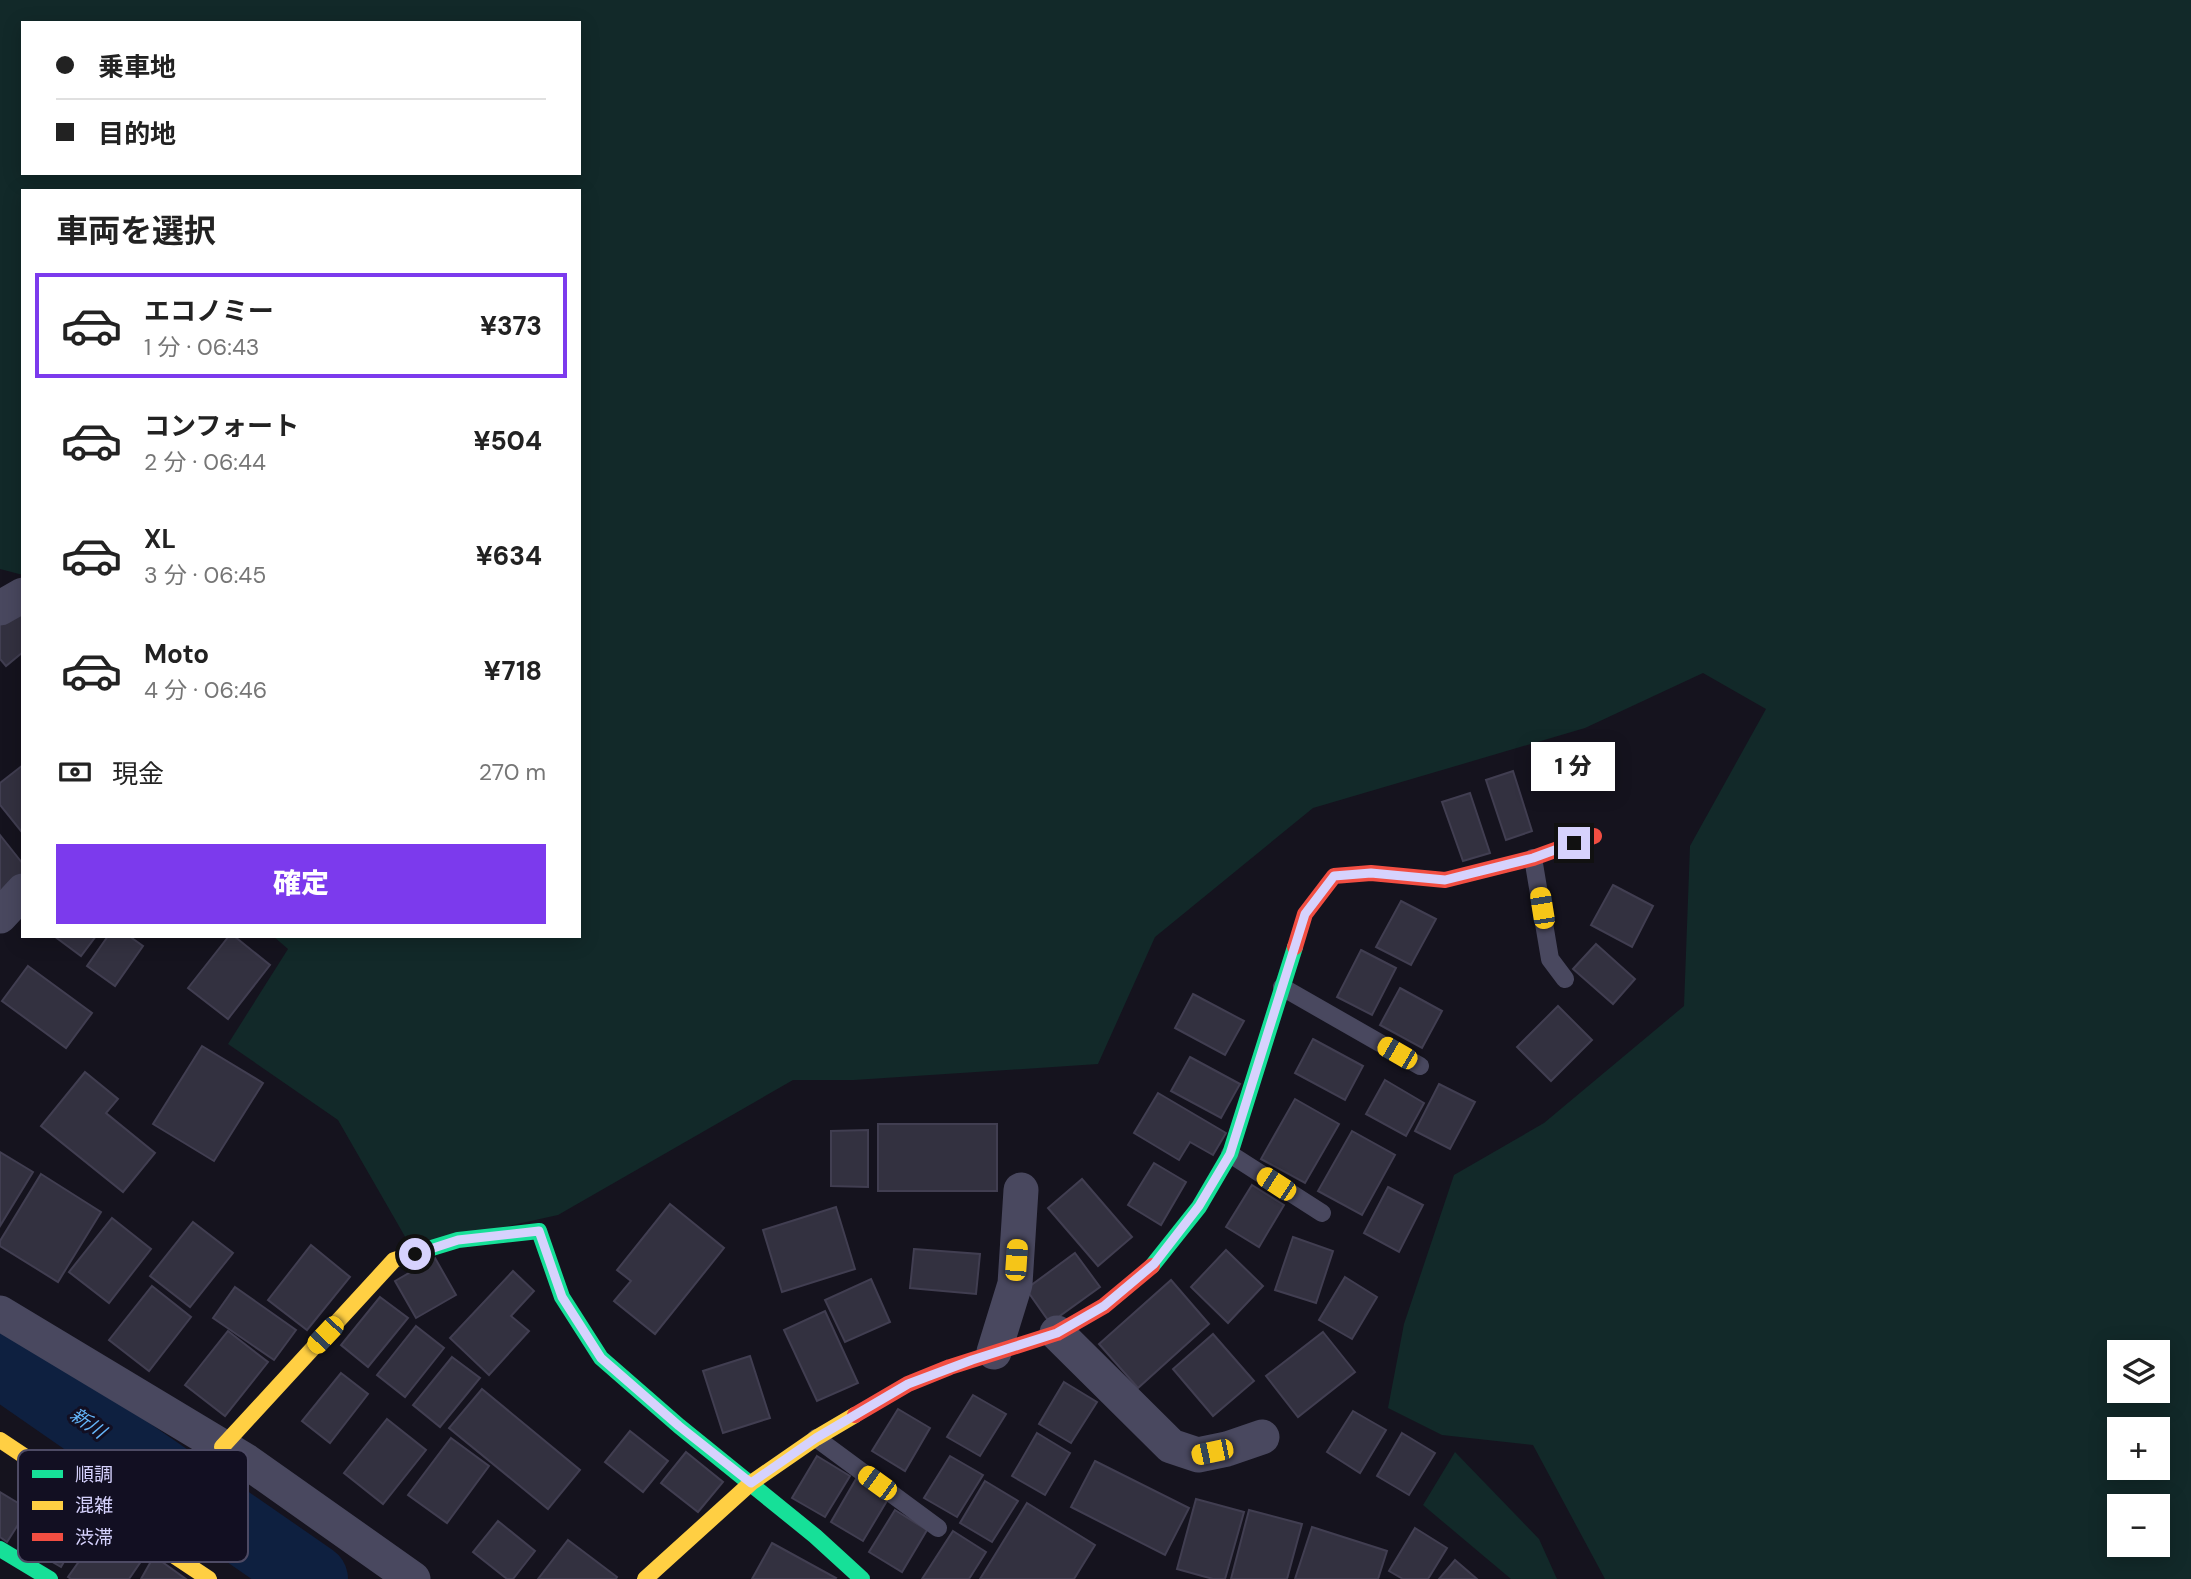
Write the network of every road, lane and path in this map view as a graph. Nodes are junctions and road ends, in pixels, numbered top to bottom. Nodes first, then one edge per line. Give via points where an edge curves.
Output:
1 (21, 596) edge
2 (0, 608) edge
3 (1594, 836) dead end
4 (1533, 858) junction
5 (21, 893) edge
6 (0, 916) edge
7 (1565, 979) dead end
8 (1282, 987) junction
9 (1420, 1066) dead end
10 (1230, 1154) junction
11 (1021, 1190) dead end
12 (1322, 1213) dead end
13 (0, 1313) edge
14 (1057, 1333) junction
15 (994, 1352) junction
16 (1262, 1437) dead end
17 (816, 1438) junction
18 (0, 1440) edge
19 (222, 1447) junction
20 (226, 1450) edge
21 (18, 1452) edge
22 (248, 1465) edge
23 (751, 1483) junction
24 (938, 1528) dead end
25 (0, 1549) edge
26 (18, 1560) edge
27 (22, 1562) edge
28 (183, 1562) edge
29 (50, 1579) edge
30 (209, 1579) edge
31 (413, 1579) edge
32 (646, 1579) edge
33 (862, 1579) edge

1 - 2 street
3 - 4 street
4 - 7 lane via 1550,959
4 - 8 street via 1445,880 1371,873 1334,876 1305,914
5 - 6 street
8 - 9 lane
8 - 10 street
10 - 12 lane
10 - 14 street via 1199,1206 1154,1264 1104,1306
11 - 15 street via 1015,1284
13 - 19 street
14 - 15 street
14 - 16 street via 1171,1446 1198,1455
15 - 17 street via 908,1384
17 - 23 street
17 - 24 lane
18 - 21 street
19 - 20 street
19 - 23 street via 394,1260 458,1240 539,1231 562,1297 601,1358
22 - 31 street
23 - 32 street
23 - 33 street
25 - 26 street
27 - 29 street
28 - 30 street

